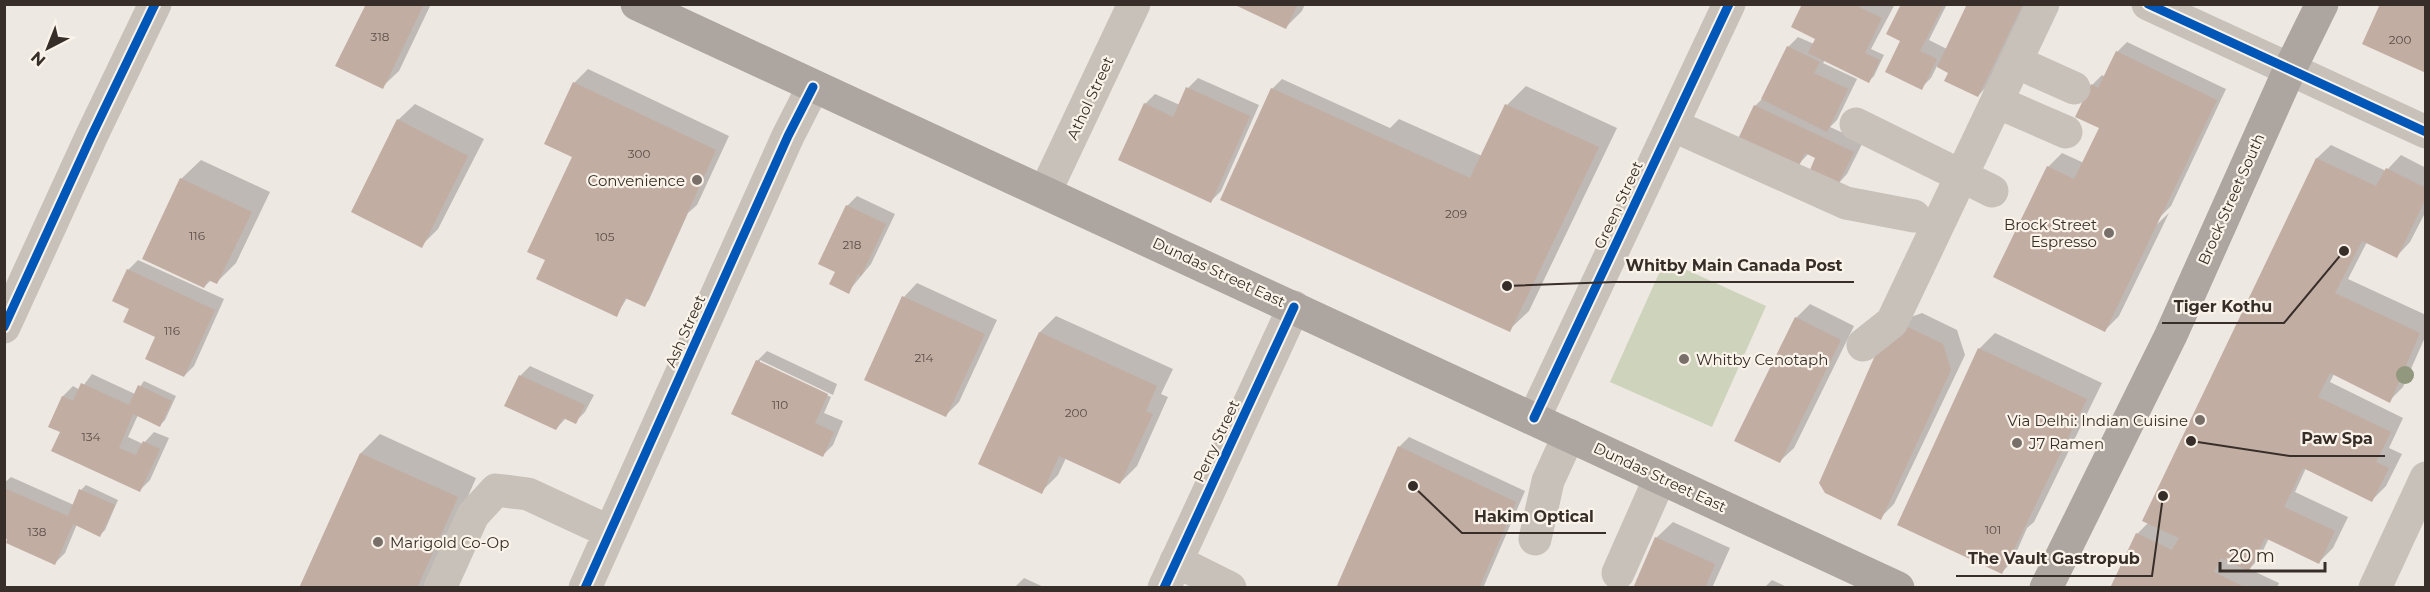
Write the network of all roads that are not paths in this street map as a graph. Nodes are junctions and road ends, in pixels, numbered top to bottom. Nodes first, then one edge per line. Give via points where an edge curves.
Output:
1 (155, 4) edge
2 (637, 4) edge
3 (1134, 4) edge
4 (1729, 4) edge
5 (2043, 4) edge
6 (2148, 4) edge
7 (2322, 4) edge
8 (2016, 62) junction
9 (2289, 71) junction
10 (813, 87) junction
11 (2074, 88) dead end
12 (1997, 102) junction
13 (1856, 124) dead end
14 (1672, 125) junction
15 (2066, 132) dead end
16 (2426, 132) edge
17 (1961, 176) junction
18 (1992, 191) dead end
19 (1046, 192) junction
20 (1914, 216) dead end
21 (1294, 308) junction
22 (4, 327) edge
23 (1863, 345) dead end
24 (1534, 418) junction
25 (1569, 435) junction
26 (1660, 477) junction
27 (2426, 478) edge
28 (610, 532) junction
29 (1535, 539) dead end
30 (1807, 545) junction
31 (1618, 573) dead end
32 (1170, 574) edge
33 (440, 588) edge
34 (585, 588) edge
35 (1230, 588) edge
36 (1854, 588) edge
37 (1898, 588) edge
38 (2046, 588) edge
39 (2375, 588) edge

1 - 22 street
2 - 10 main road, Dundas Street East
3 - 19 street, Athol Street
4 - 14 street, Green Street
5 - 8 street
6 - 9 street
7 - 9 main road, Brock Street South
8 - 11 street
8 - 12 street
9 - 16 street
9 - 38 main road, Brock Street South via 2171,335
10 - 19 main road, Dundas Street East
10 - 28 street, Ash Street
12 - 15 street
12 - 17 street
13 - 17 street
14 - 20 street via 1846,203
14 - 24 street, Green Street
17 - 18 street
17 - 23 street via 1892,322
19 - 21 main road, Dundas Street East
21 - 24 main road, Dundas Street East
21 - 32 street, Perry Street
24 - 25 main road, Dundas Street East
25 - 26 main road, Dundas Street East
25 - 29 street via 1548,481
26 - 30 main road, Dundas Street East
26 - 31 street
27 - 39 street
28 - 33 street via 528,494 496,490 473,515
28 - 34 street, Ash Street
30 - 36 main road
30 - 37 main road, Dundas Street East
32 - 35 street

